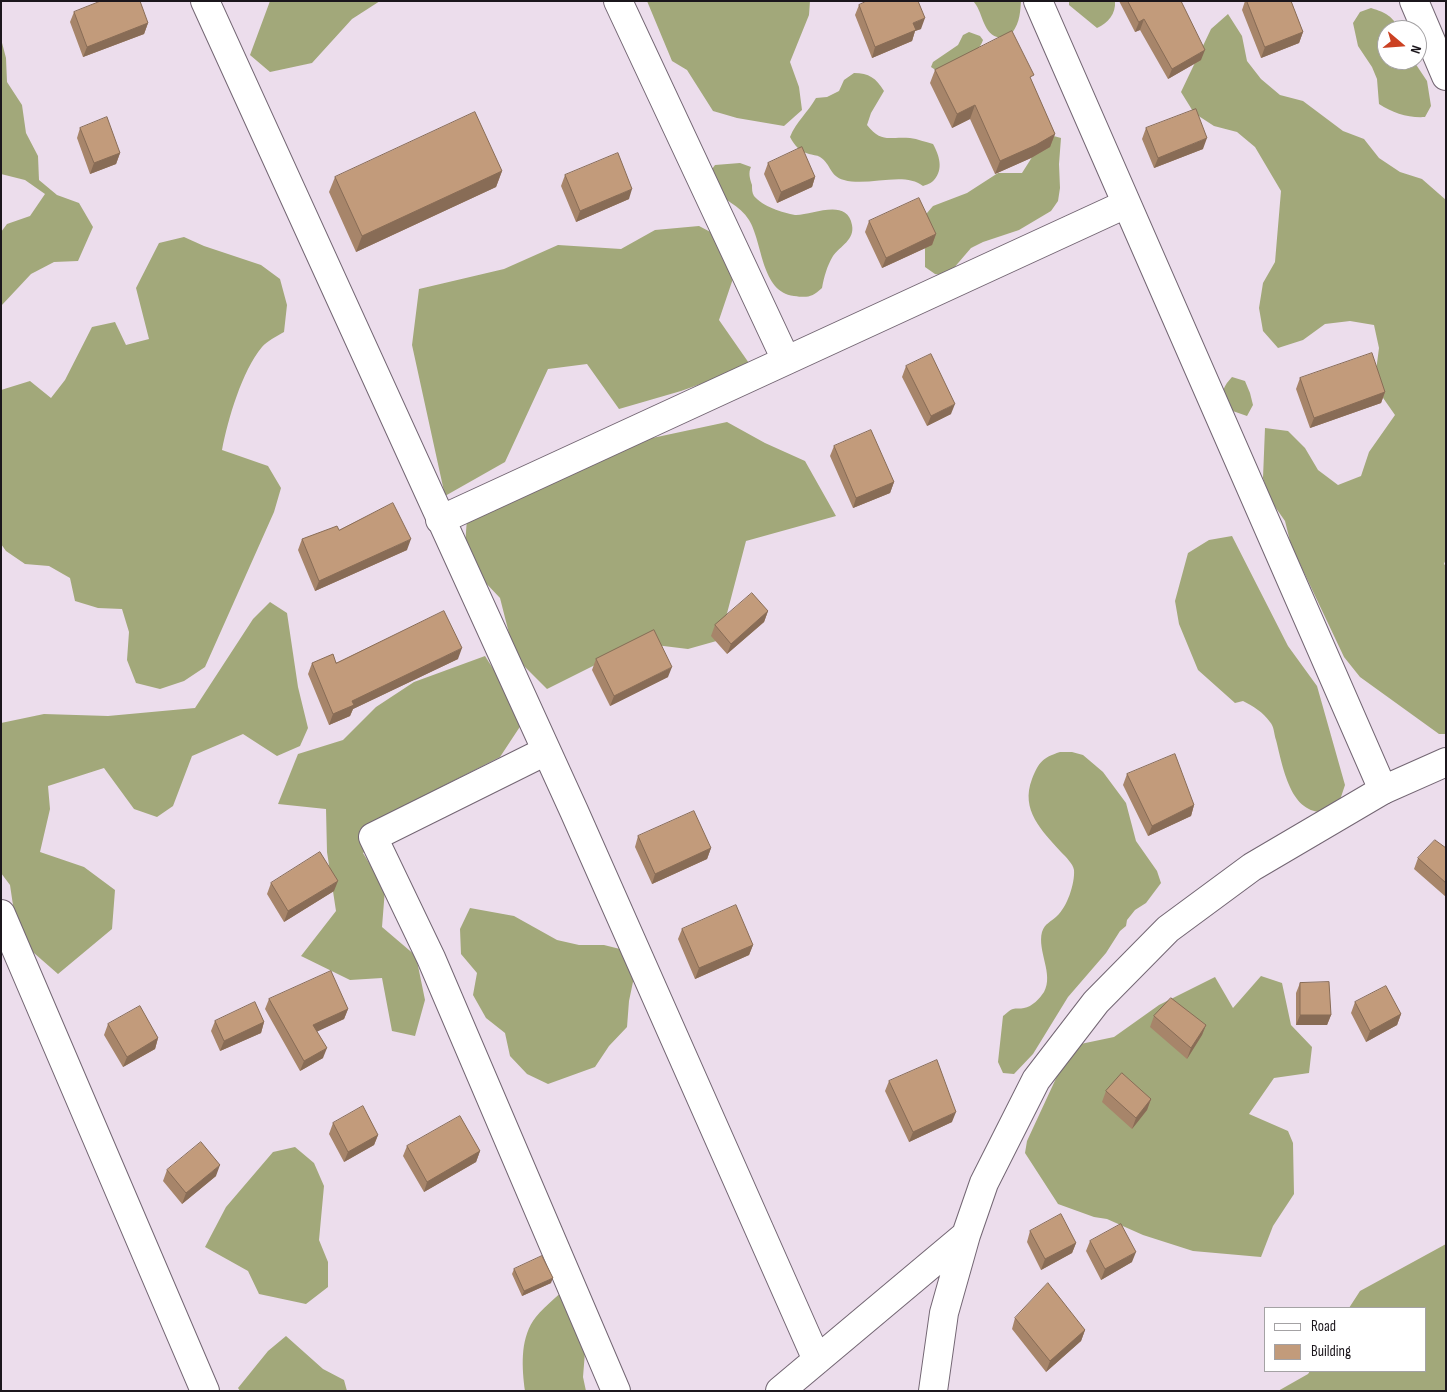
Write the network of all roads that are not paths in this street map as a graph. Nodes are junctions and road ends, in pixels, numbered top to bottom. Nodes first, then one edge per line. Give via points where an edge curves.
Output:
1 (205, 1) edge
2 (618, 1) edge
3 (1038, 1) edge
4 (1414, 1) edge
5 (1446, 76) edge
6 (1126, 204) junction
7 (786, 360) junction
8 (440, 520) junction
9 (546, 751) junction
10 (1446, 762) edge
11 (1383, 790) junction
12 (1, 914) edge
13 (966, 1235) junction
14 (817, 1360) junction
15 (205, 1391) edge
16 (616, 1391) edge
17 (780, 1391) edge
18 (934, 1391) edge

1 - 8 street
2 - 7 street
3 - 6 street
4 - 5 street
6 - 7 street
6 - 11 street
7 - 8 street
8 - 9 street
9 - 14 street
9 - 16 street via 373,837 431,958
10 - 11 street
11 - 13 street via 1252,867 1168,929 1096,1002 1036,1080 984,1182
12 - 15 street
13 - 14 street
13 - 18 street via 944,1313
14 - 17 street

